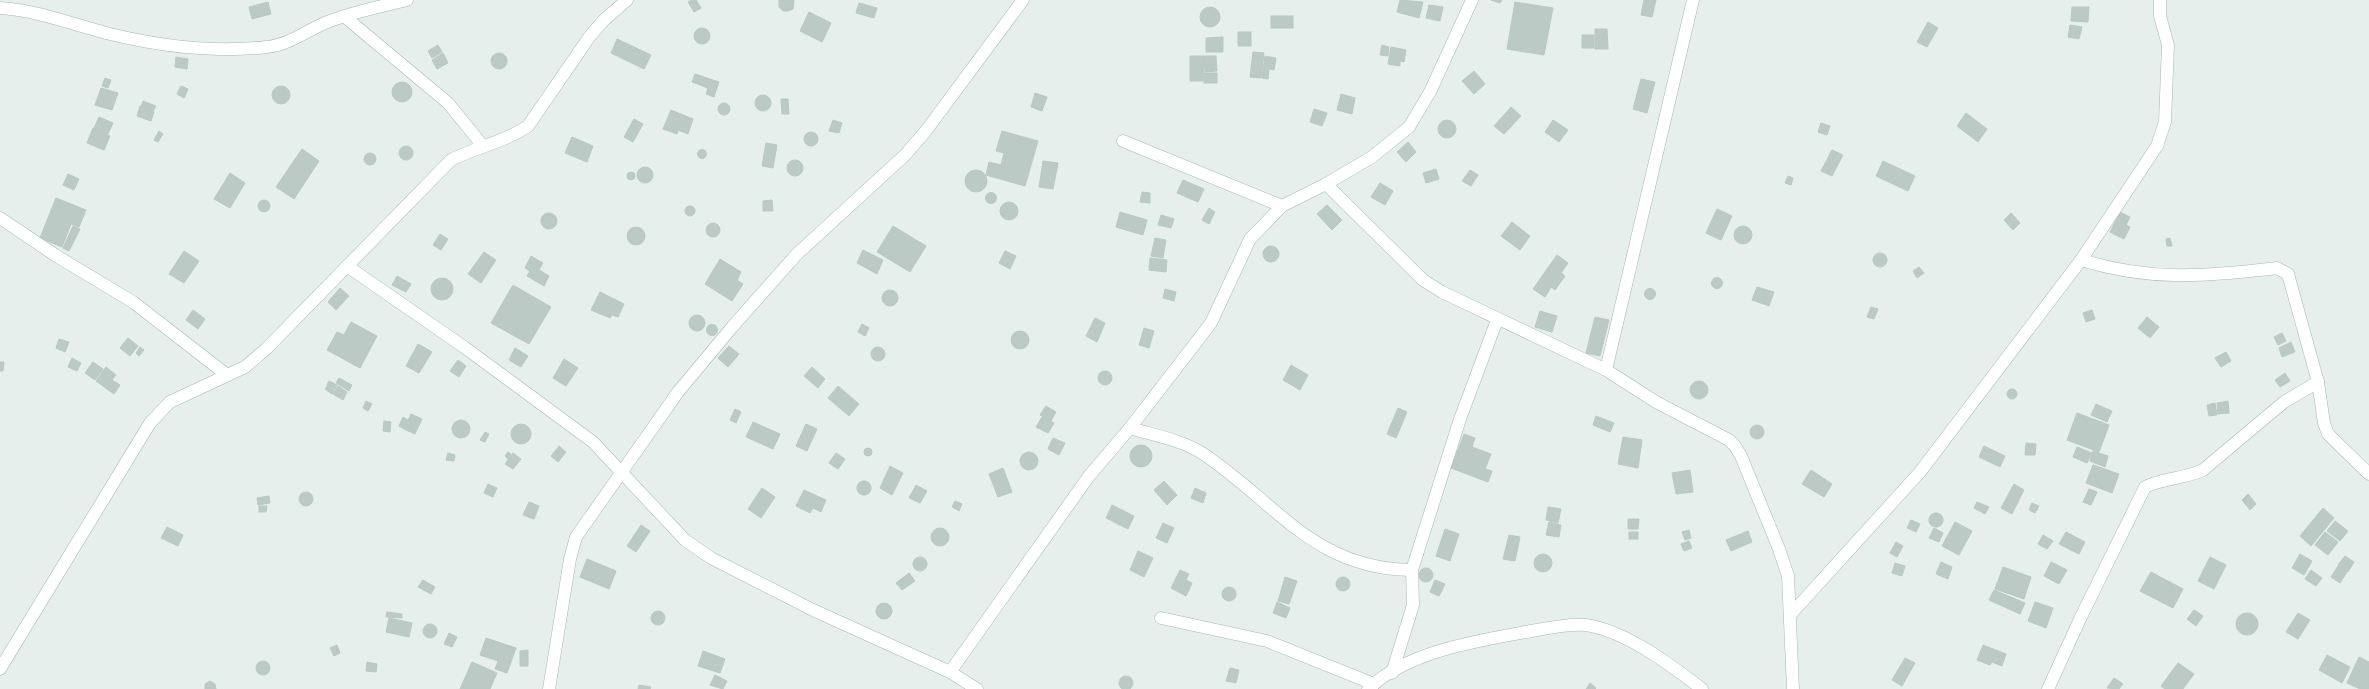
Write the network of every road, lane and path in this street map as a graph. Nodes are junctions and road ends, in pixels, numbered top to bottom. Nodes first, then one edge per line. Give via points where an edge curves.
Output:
1 (407, 0) edge
2 (627, 0) edge
3 (1024, 0) edge
4 (1472, 0) edge
5 (1693, 0) edge
6 (2160, 0) edge
7 (0, 8) edge
8 (345, 17) junction
9 (1124, 141) dead end
10 (483, 146) junction
11 (1326, 184) junction
12 (1282, 206) junction
13 (0, 218) edge
14 (2081, 260) junction
15 (347, 266) junction
16 (1497, 320) junction
17 (1606, 370) junction
18 (227, 376) junction
19 (2318, 382) junction
20 (1130, 428) junction
21 (623, 473) junction
22 (2369, 474) edge
23 (1412, 570) junction
24 (1791, 614) junction
25 (1161, 618) dead end
26 (0, 669) edge
27 (950, 672) junction
28 (1392, 673) junction
29 (1371, 686) edge
30 (971, 687) edge
31 (549, 689) edge
32 (1702, 689) edge
33 (1793, 689) edge
34 (2048, 689) edge

1 - 8 street
2 - 10 street via 590,36 528,126 517,134
3 - 21 street via 926,132 905,155 797,254 733,326 678,392
4 - 11 street via 1430,92 1409,127 1372,158
5 - 17 street
6 - 14 street via 2160,16 2168,45 2165,122 2157,146
7 - 8 street via 34,13 154,44 197,49 279,46 326,23
8 - 10 street via 448,103
9 - 12 street
10 - 15 street via 451,160
11 - 12 street
11 - 16 street via 1423,280
12 - 20 street via 1250,239 1211,323
13 - 18 street via 133,302
14 - 19 street via 2109,269 2144,274 2196,276 2277,268 2284,270 2288,274
14 - 24 street via 1920,472
15 - 18 street via 266,349 245,367
15 - 21 street via 562,418 593,442
16 - 17 street
16 - 23 street via 1460,419
17 - 24 street via 1656,402 1729,440 1735,446 1779,549 1788,576
18 - 26 street via 170,402 150,423
19 - 22 street via 2328,434
19 - 34 street via 2284,402 2203,470 2187,478 2155,482 2145,487
20 - 23 street via 1201,452 1319,546 1363,564 1386,570
20 - 27 street via 1089,476
21 - 27 street via 685,540 711,558 813,610
21 - 31 street via 576,537 570,559
23 - 28 street via 1413,605
24 - 33 street
25 - 29 street via 1267,641
27 - 30 street
28 - 29 street
28 - 32 street via 1430,654 1472,641 1544,628 1586,625 1613,634 1662,658

